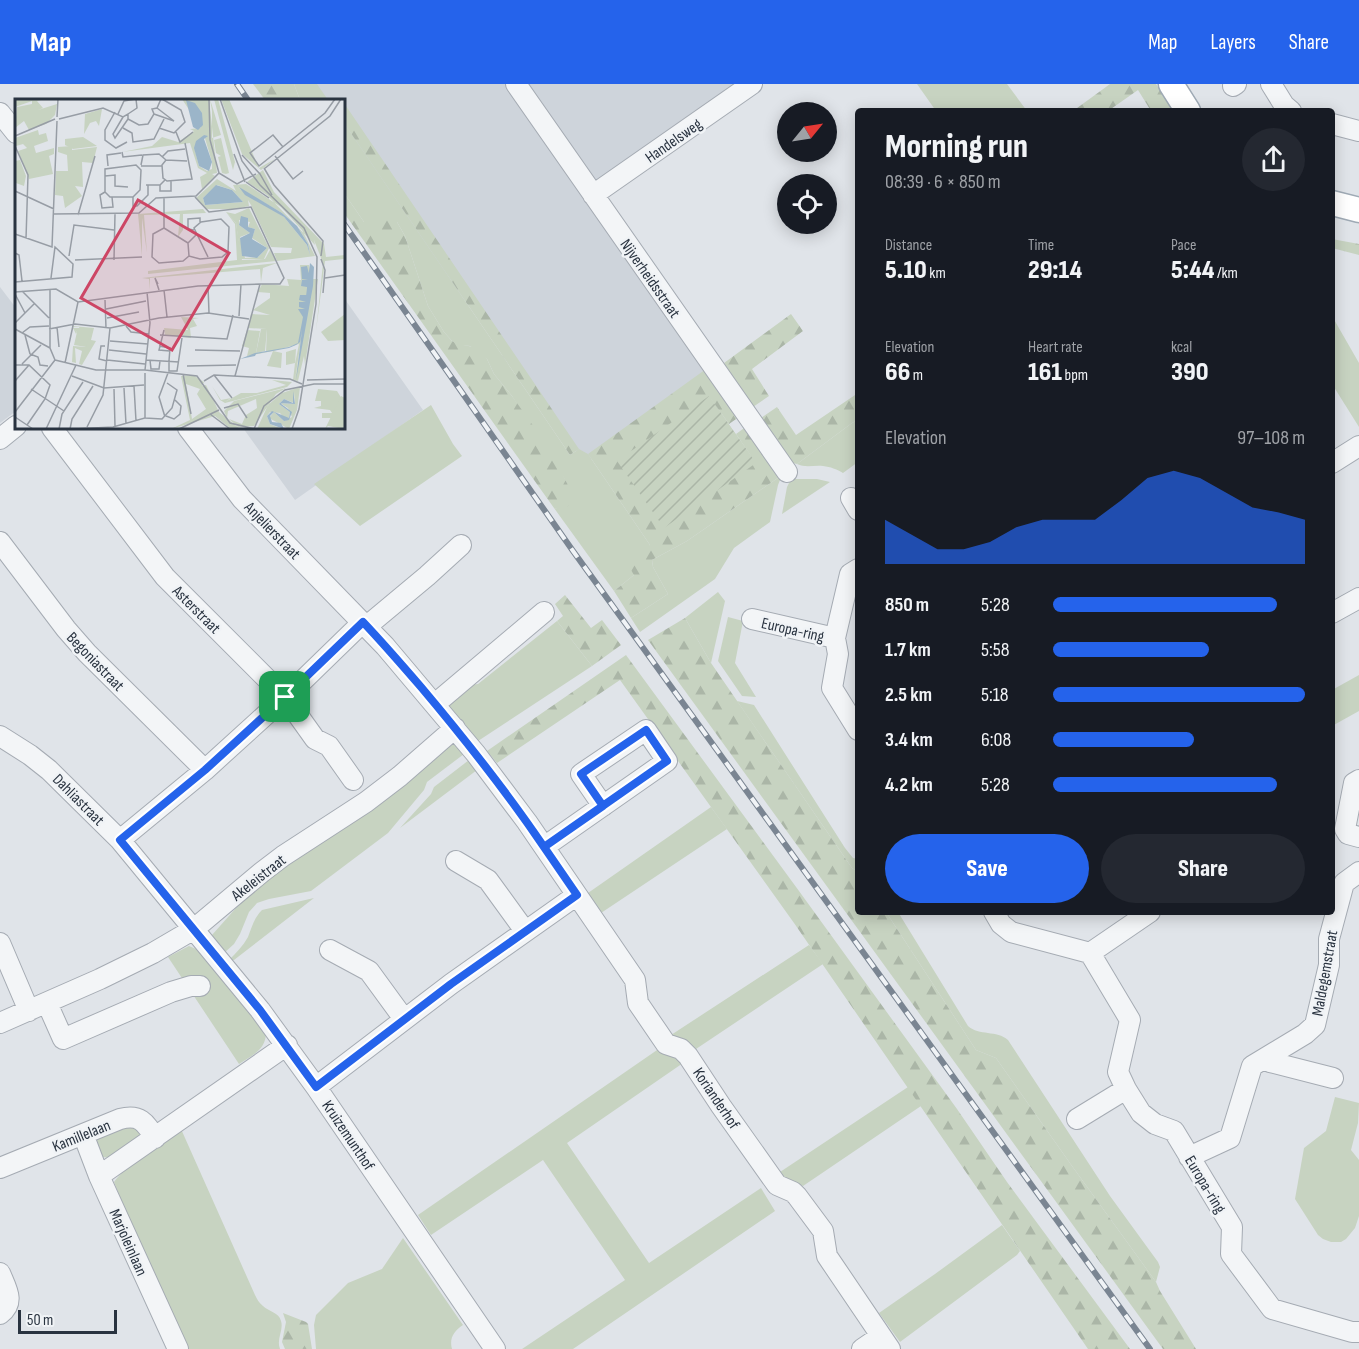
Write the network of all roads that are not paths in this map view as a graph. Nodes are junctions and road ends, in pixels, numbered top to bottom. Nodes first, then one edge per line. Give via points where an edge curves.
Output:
1 (516, 84) edge
2 (752, 84) edge
3 (1171, 84) edge
4 (1271, 84) edge
5 (1288, 84) edge
6 (1186, 108) edge
7 (1287, 108) edge
8 (0, 113) edge
9 (1335, 125) edge
10 (1359, 131) edge
11 (15, 132) edge
12 (593, 195) junction
13 (1335, 204) edge
14 (1359, 210) edge
15 (1335, 214) edge
16 (1359, 220) edge
17 (15, 427) edge
18 (53, 429) edge
19 (189, 429) edge
20 (0, 438) edge
21 (1359, 446) edge
22 (1335, 461) edge
23 (787, 472) dead end
24 (0, 542) edge
25 (461, 545) dead end
26 (855, 571) edge
27 (1359, 598) edge
28 (1335, 611) edge
29 (544, 612) dead end
30 (752, 620) dead end
31 (365, 624) junction
32 (835, 638) junction
33 (285, 697) junction
34 (435, 704) junction
35 (855, 725) edge
36 (455, 729) junction
37 (0, 736) edge
38 (474, 751) joint
39 (205, 770) junction
40 (353, 780) dead end
41 (1359, 780) edge
42 (603, 806) dead end
43 (1359, 837) edge
44 (120, 840) junction
45 (544, 847) junction
46 (456, 861) dead end
47 (1359, 872) edge
48 (577, 895) junction
49 (1336, 901) edge
50 (996, 915) edge
51 (1146, 915) edge
52 (1333, 915) edge
53 (194, 929) junction
54 (525, 931) junction
55 (0, 943) edge
56 (330, 950) dead end
57 (1090, 953) junction
58 (200, 986) dead end
59 (47, 1003) junction
60 (29, 1011) junction
61 (404, 1019) junction
62 (0, 1023) edge
63 (286, 1045) junction
64 (1267, 1057) junction
65 (1333, 1078) dead end
66 (316, 1087) junction
67 (1126, 1089) junction
68 (1077, 1119) dead end
69 (83, 1134) junction
70 (155, 1138) junction
71 (1189, 1157) junction
72 (0, 1168) edge
73 (99, 1176) junction
74 (0, 1273) edge
75 (0, 1314) edge
76 (1359, 1332) edge
77 (886, 1342) edge
78 (178, 1349) edge
79 (495, 1349) edge
80 (862, 1349) edge

1 - 12 street, Nijverheidsstraat
2 - 12 street, Handelsweg
3 - 6 main road
4 - 7 street
5 - 7 street
8 - 11 street
9 - 10 street
12 - 23 street, Nijverheidsstraat
13 - 14 main road
15 - 16 main road
17 - 20 street
18 - 33 street, Asterstraat via 165,577
19 - 31 street, Anjelierstraat via 243,499
21 - 22 street
24 - 39 street, Begoniastraat via 74,640
25 - 31 street
26 - 32 street, Europa-ring via 850,574
27 - 28 street
29 - 34 street
30 - 32 street, Europa-ring
31 - 33 street
31 - 34 street, Anjelierstraat
32 - 35 street, Europa-ring via 838,654 832,688
33 - 39 street
33 - 40 street, Asterstraat via 315,739 329,746
34 - 36 street, Anjelierstraat
36 - 38 street, Anjelierstraat
36 - 53 street, Akeleistraat via 366,802 254,878
37 - 44 street, Dahliastraat via 49,770
38 - 45 street, Korianderhof
39 - 44 street
41 - 43 street via 1354,783 1345,829
42 - 45 street
44 - 53 street, Dahliastraat
45 - 48 street, Korianderhof
46 - 54 street via 488,880
47 - 49 street, Maldegemstraat via 1344,883
48 - 54 street
48 - 77 street, Korianderhof via 635,980 638,1003 666,1044 688,1056 777,1185 793,1192 823,1231 827,1256
50 - 57 street via 1011,932
51 - 57 street
52 - 64 street, Maldegemstraat via 1329,965 1315,1025
53 - 59 street, Akeleistraat
53 - 63 street, Kruizemunthof
54 - 61 street
55 - 60 street
56 - 61 street via 369,971
57 - 67 street, Europa-ring via 1130,1020 1118,1072
58 - 59 street via 171,992 63,1040
59 - 60 street, Akeleistraat
60 - 62 street, Akeleistraat
61 - 66 street
63 - 66 street, Kruizemunthof
63 - 70 street
64 - 65 street via 1270,1062
64 - 71 street, Maldegemstraat via 1252,1066 1230,1138
66 - 79 street, Kruizemunthof
67 - 68 street
67 - 71 street, Europa-ring via 1141,1113 1174,1131
69 - 70 street, Kamillelaan via 130,1116 141,1120
69 - 72 street, Kamillelaan
69 - 73 street, Marjoleinlaan
70 - 73 street
71 - 76 street, Europa-ring via 1232,1227 1231,1254 1272,1309
73 - 78 street, Marjoleinlaan
74 - 75 street via 9,1296 7,1307
77 - 80 street

